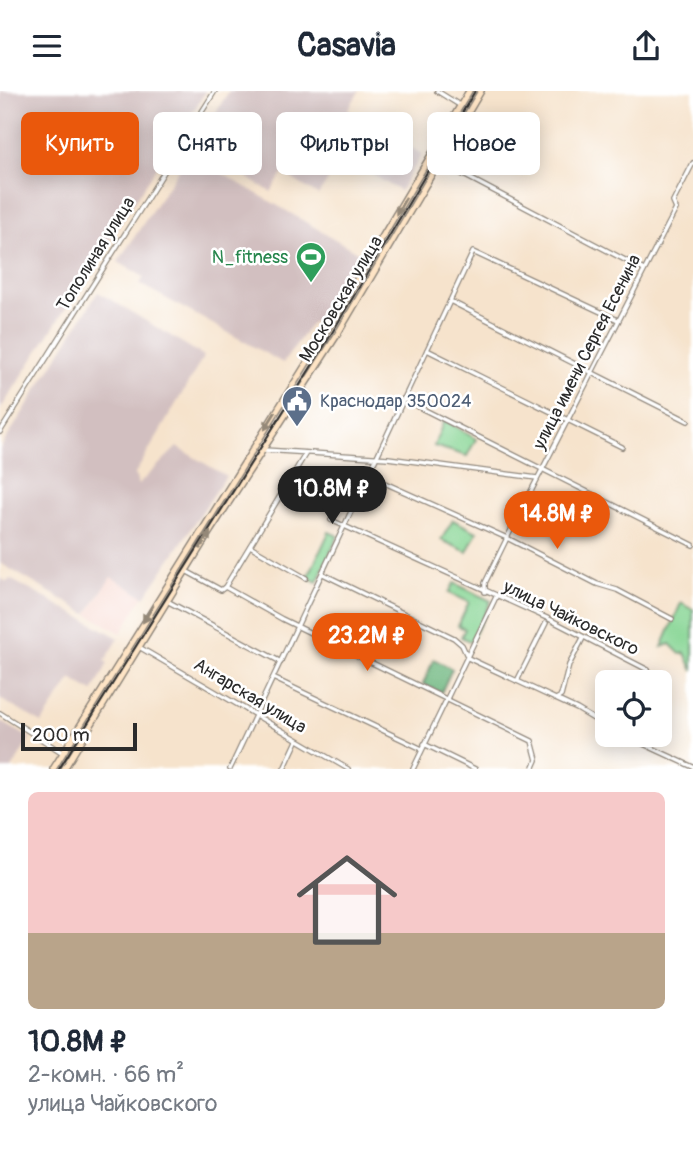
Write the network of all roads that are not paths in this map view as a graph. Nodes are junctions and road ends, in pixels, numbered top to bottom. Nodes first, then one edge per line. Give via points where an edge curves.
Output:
1 (215, 91) edge
2 (437, 91) edge
3 (469, 91) edge
4 (481, 91) edge
5 (462, 104) junction
6 (472, 106) junction
7 (457, 112) edge
8 (469, 112) edge
9 (427, 163) edge
10 (693, 163) edge
11 (430, 175) edge
12 (463, 175) edge
13 (644, 270) junction
14 (450, 301) junction
15 (618, 320) junction
16 (427, 350) junction
17 (593, 373) junction
18 (403, 399) junction
19 (568, 419) junction
20 (688, 421) dead end
21 (0, 432) edge
22 (622, 447) dead end
23 (262, 450) junction
24 (306, 453) junction
25 (376, 457) junction
26 (542, 467) junction
27 (368, 475) junction
28 (537, 478) junction
29 (331, 520) dead end
30 (345, 526) junction
31 (507, 538) junction
32 (693, 545) edge
33 (250, 546) junction
34 (186, 571) junction
35 (322, 574) junction
36 (306, 577) dead end
37 (225, 587) junction
38 (485, 592) junction
39 (496, 597) junction
40 (167, 601) junction
41 (672, 619) dead end
42 (546, 623) dead end
43 (298, 627) junction
44 (583, 638) junction
45 (139, 647) junction
46 (468, 658) junction
47 (281, 662) junction
48 (648, 670) dead end
49 (273, 678) junction
50 (517, 681) junction
51 (556, 699) junction
52 (445, 700) junction
53 (0, 713) edge
54 (254, 714) junction
55 (595, 720) edge
56 (297, 741) junction
57 (423, 746) junction
58 (650, 747) edge
59 (64, 751) junction
60 (73, 756) junction
61 (339, 767) edge
62 (693, 767) edge
63 (58, 769) edge
64 (230, 769) edge
65 (284, 769) edge
66 (348, 769) edge
67 (413, 769) edge
68 (475, 769) edge
69 (533, 769) edge

1 - 21 street, Тополиная улица
2 - 5 street
3 - 5 street, Московская улица
4 - 6 street, Московская улица
5 - 6 street
5 - 7 street, Московская улица
6 - 8 street, Московская улица
9 -> 59 street, Московская улица
10 - 13 street, улица имени Сергея Есенина via 673,202 676,209
11 - 23 street, Московская улица via 346,320
12 - 13 street
13 - 15 street, улица имени Сергея Есенина
14 - 15 street via 473,253
14 - 16 street
14 - 17 street
15 - 17 street, улица имени Сергея Есенина
16 - 18 street
16 - 19 street
17 - 19 street, улица имени Сергея Есенина
17 - 20 street
18 - 25 street
18 - 26 street
19 - 22 street
19 - 26 street, улица имени Сергея Есенина
23 - 24 street
34 -> 23 street, Московская улица
24 - 25 street
24 - 33 street
25 - 27 street
25 - 28 street
26 - 28 street, улица имени Сергея Есенина
26 - 32 street
27 - 30 street
27 - 31 street
28 - 31 street, улица имени Сергея Есенина
29 - 30 street, улица Чайковского
30 - 35 street
30 - 38 street, улица Чайковского
31 - 38 street, улица имени Сергея Есенина
31 - 41 street
33 - 36 street
33 - 37 street
34 - 37 street via 221,590
34 - 40 street, Московская улица
35 - 43 street
35 - 46 street via 453,637
37 - 43 street
38 - 39 street, улица Чайковского
39 - 44 street, улица Чайковского
39 - 46 street
40 - 45 street, Московская улица
40 - 47 street
42 - 50 street
43 - 47 street
43 - 52 street
44 - 48 street, улица Чайковского
44 - 51 street
45 - 54 street, Ангарская улица
45 - 60 street, Московская улица
46 - 50 street
46 - 52 street
47 - 49 street
49 - 54 street
49 - 57 street
50 - 51 street
51 - 55 street
52 - 57 street
52 - 69 street via 532,741 537,760
53 - 59 street
54 - 56 street, Ангарская улица
54 - 64 street
56 - 61 street, Ангарская улица
56 - 65 street
57 - 67 street
57 - 68 street
58 - 62 street
59 - 60 street
59 - 63 street, Московская улица
60 - 63 street, Московская улица
61 - 66 street, Ангарская улица

